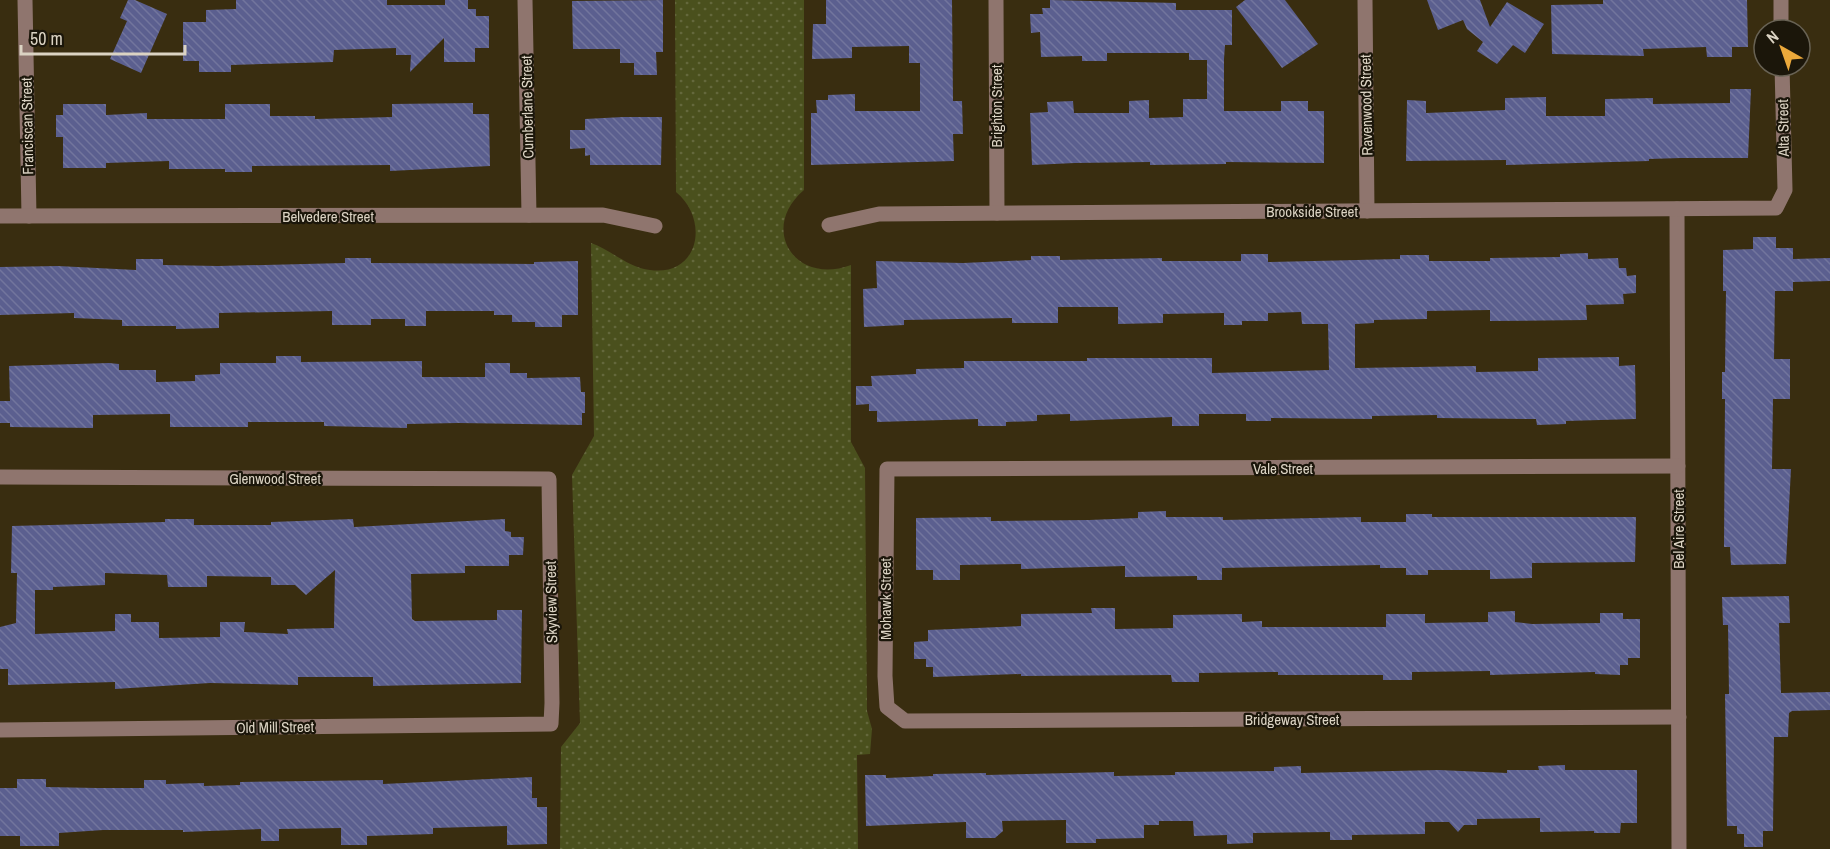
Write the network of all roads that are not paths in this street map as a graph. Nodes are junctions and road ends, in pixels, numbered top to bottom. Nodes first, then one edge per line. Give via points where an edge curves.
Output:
1 (25, 0) edge
2 (525, 0) edge
3 (996, 0) edge
4 (1365, 0) edge
5 (1781, 0) edge
6 (1781, 18) edge
7 (1782, 78) edge
8 (1785, 190) joint
9 (1677, 209) junction
10 (1367, 211) junction
11 (997, 213) junction
12 (529, 215) junction
13 (0, 216) edge
14 (29, 216) junction
15 (829, 225) dead end
16 (654, 226) dead end
17 (1678, 466) junction
18 (887, 469) joint
19 (0, 477) edge
20 (549, 479) joint
21 (1679, 717) junction
22 (904, 721) joint
23 (551, 724) joint
24 (0, 730) edge
25 (1679, 849) edge

1 - 14 street, Franciscan Street
2 - 12 street, Cumberlane Street
3 - 11 street, Brighton Street
4 - 10 street, Ravenwood Street
5 - 6 street
7 - 8 street, Alta Street
8 - 9 street, Brookside Street via 1776,208
9 - 10 street, Brookside Street
9 - 17 street, Bel Aire Street
10 - 11 street, Brookside Street
11 - 15 street, Brookside Street via 879,214
12 - 14 street, Belvedere Street
12 - 16 street, Belvedere Street via 603,215
13 - 14 street, Belvedere Street
17 - 18 street, Vale Street
17 - 21 street, Bel Aire Street
18 - 22 street, Mohawk Street via 887,707
19 - 20 street, Glenwood Street
20 - 23 street, Skyview Street
21 - 22 street, Bridgeway Street
21 - 25 street, Bel Aire Street
23 - 24 street, Old Mill Street

